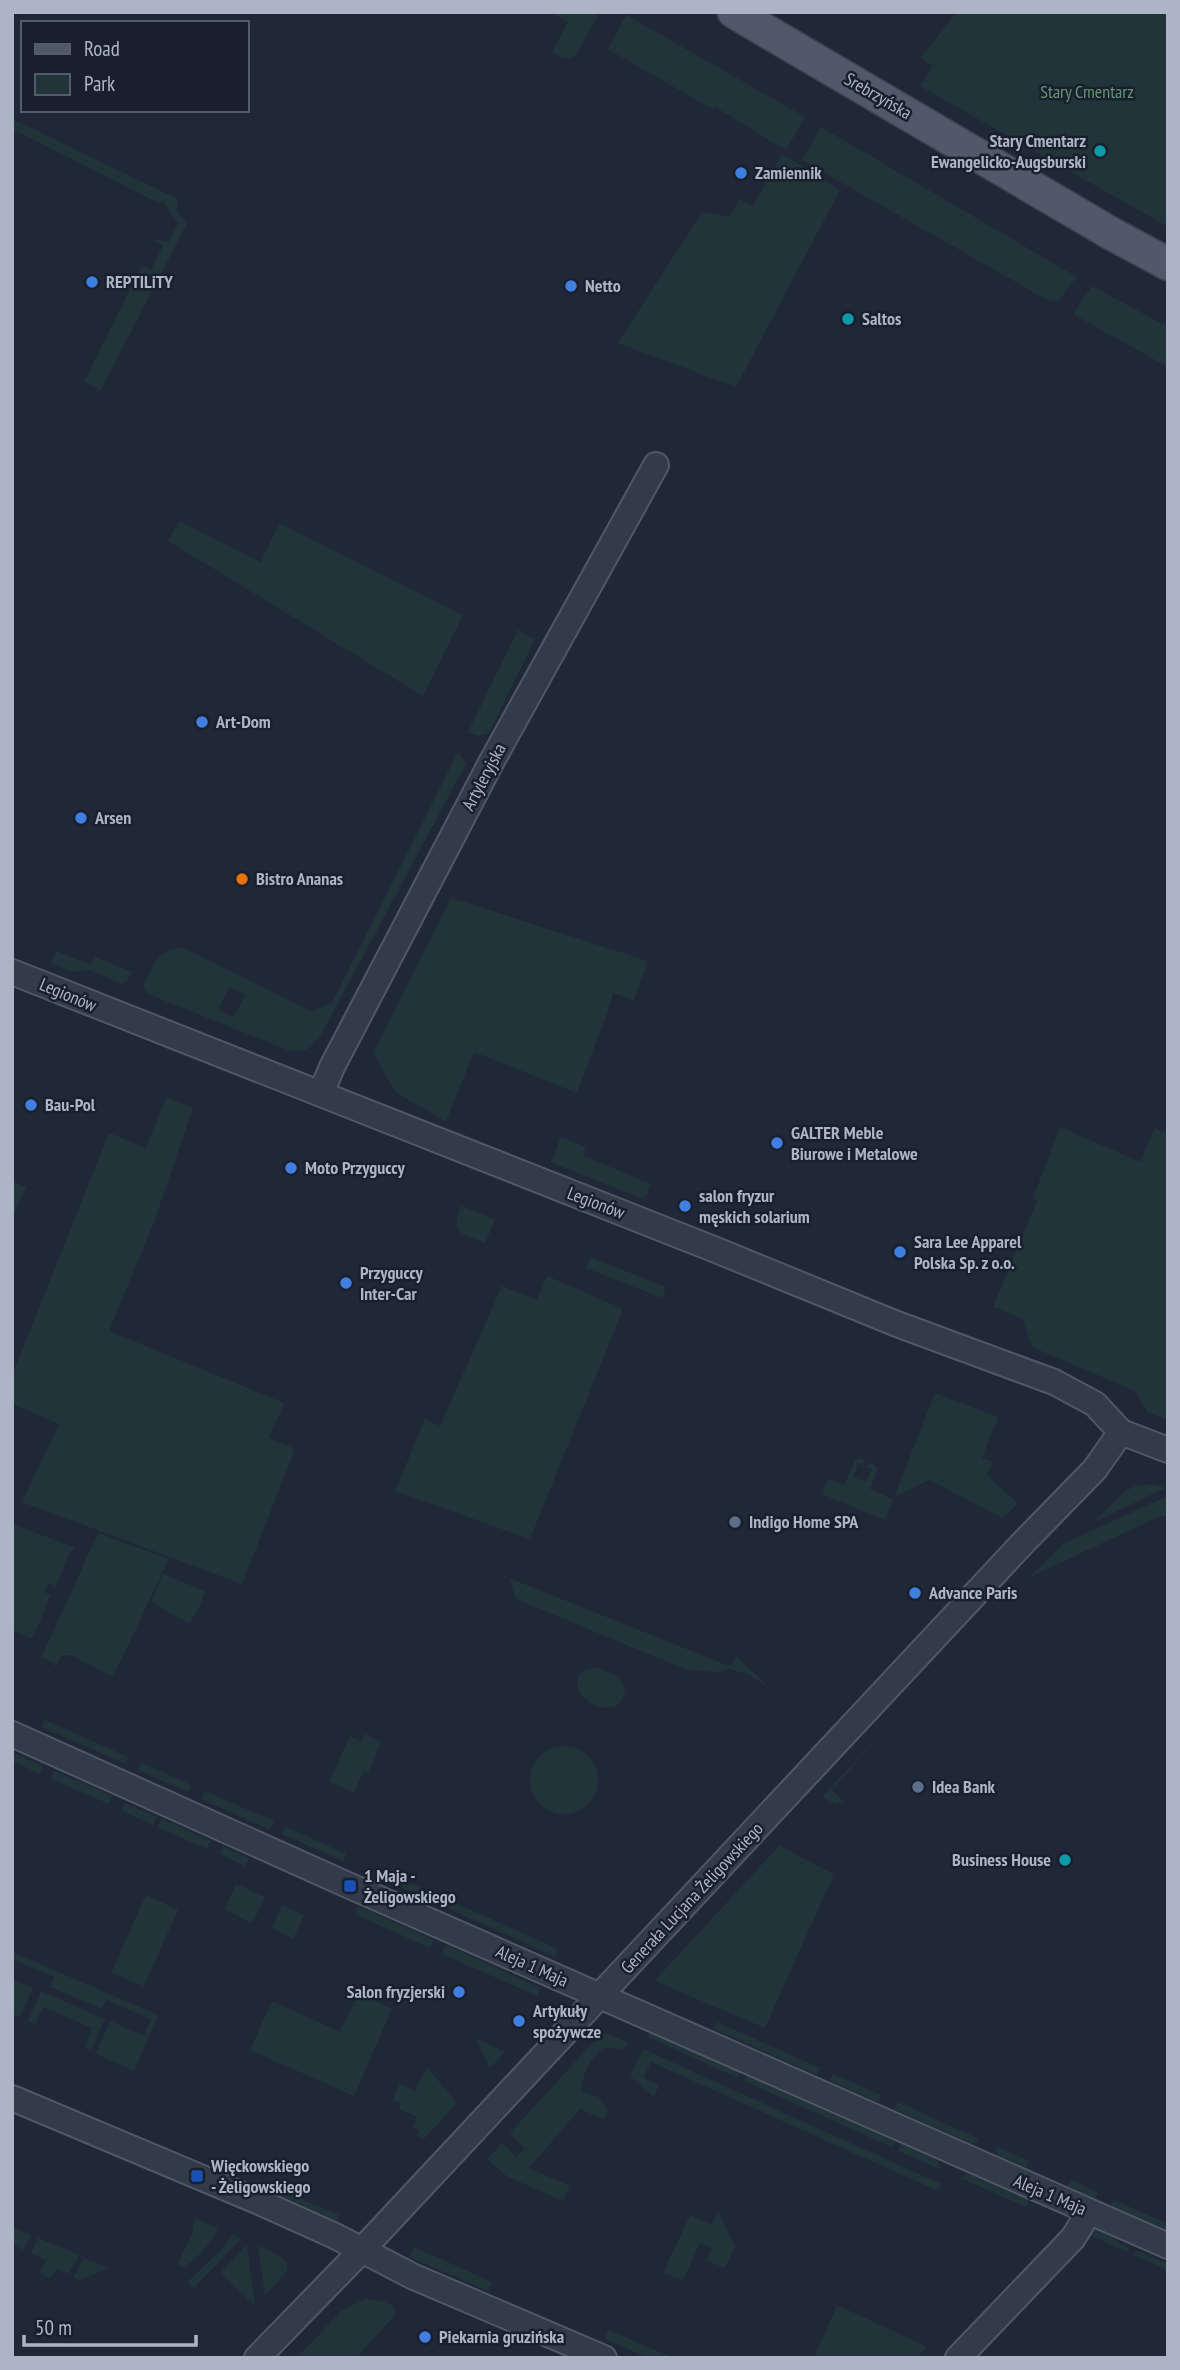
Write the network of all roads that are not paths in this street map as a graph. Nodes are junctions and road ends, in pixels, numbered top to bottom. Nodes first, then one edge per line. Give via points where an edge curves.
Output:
1 (734, 12) edge
2 (1168, 264) edge
3 (656, 465) dead end
4 (12, 972) edge
5 (321, 1093) junction
6 (1121, 1432) junction
7 (1168, 1450) edge
8 (12, 1734) edge
9 (599, 1996) junction
10 (12, 2098) edge
11 (1089, 2212) junction
12 (1168, 2246) edge
13 (361, 2250) junction
14 (257, 2358) edge
15 (604, 2358) edge
16 (957, 2358) edge

1 - 2 main road, Srebrzyńska
3 - 5 street, Artyleryjska via 493,759
4 - 5 street, Legionów
5 - 6 street, Legionów via 897,1324 1054,1382 1095,1404
6 - 7 street, Legionów
6 - 9 street, Generała Lucjana Żeligowskiego via 1095,1469
8 - 9 street, Aleja 1 Maja
9 - 11 street, Aleja 1 Maja
9 - 13 street, Generała Lucjana Żeligowskiego
10 - 13 street
11 - 12 street, Aleja 1 Maja
11 - 16 street via 1073,2238
13 - 14 street, Generała Lucjana Żeligowskiego
13 - 15 street

